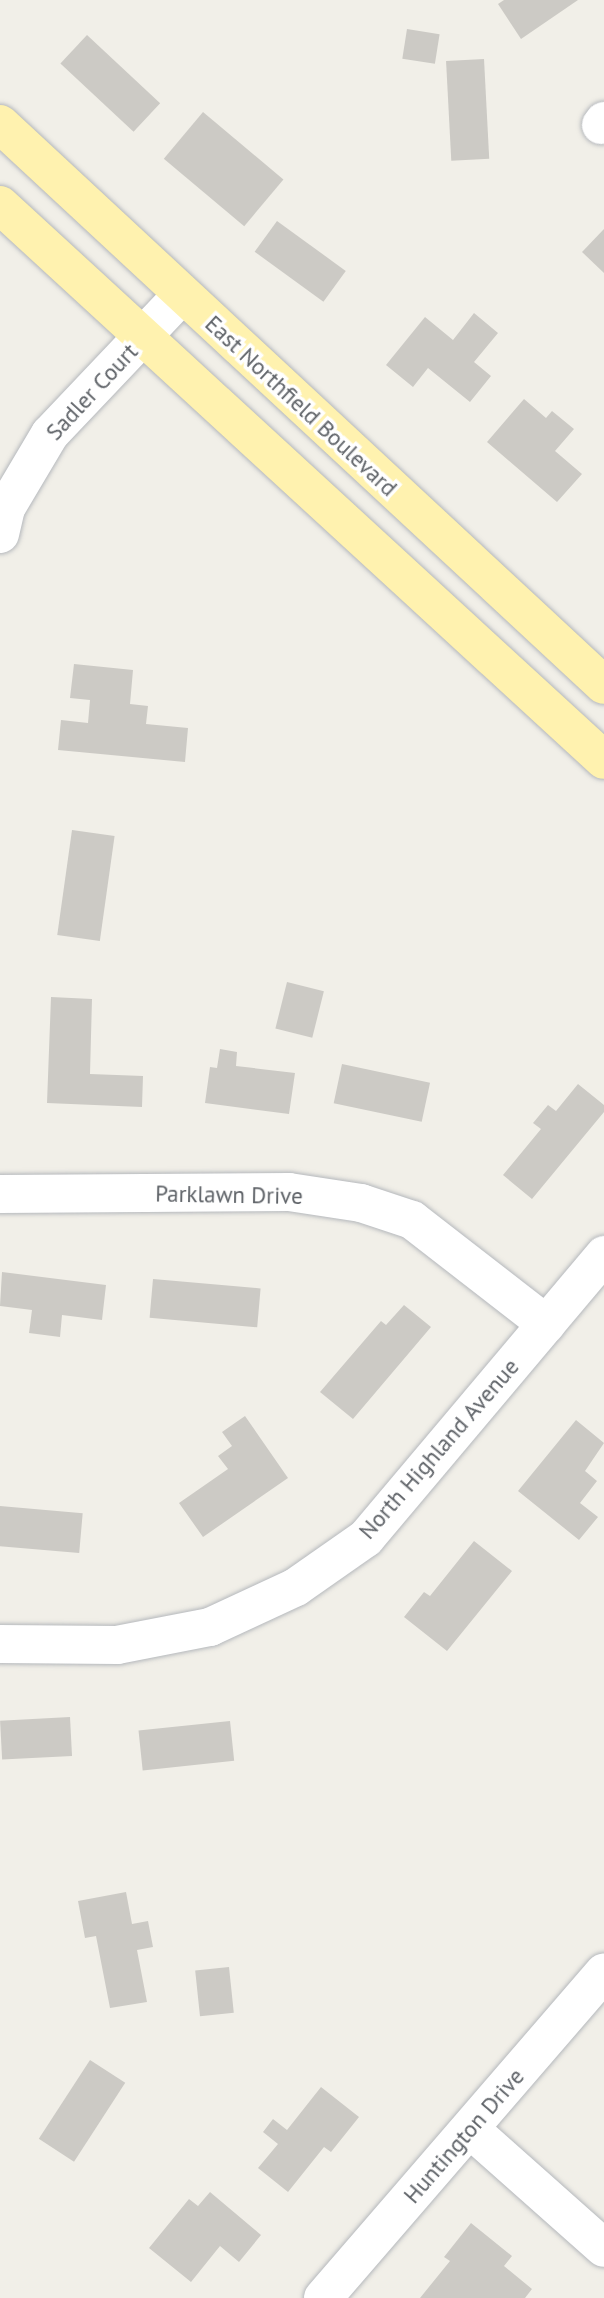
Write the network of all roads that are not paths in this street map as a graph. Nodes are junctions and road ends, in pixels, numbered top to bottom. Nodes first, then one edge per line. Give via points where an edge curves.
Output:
1 (0, 124) edge
2 (0, 205) edge
3 (181, 296) junction
4 (143, 336) junction
5 (0, 534) edge
6 (604, 685) edge
7 (604, 760) edge
8 (0, 1194) edge
9 (604, 1255) edge
10 (546, 1324) junction
11 (0, 1644) edge
12 (604, 1972) edge
13 (470, 2129) junction
14 (604, 2248) edge
15 (323, 2298) edge

1 - 3 main road, East Northfield Boulevard
2 - 4 main road
3 - 4 street, Sadler Court
3 - 6 main road, East Northfield Boulevard
4 - 5 street, Sadler Court via 50,434 6,508
4 - 7 main road
8 - 10 street, Parklawn Drive via 289,1192 361,1203 412,1220
9 - 10 street, North Highland Avenue
10 - 11 street, North Highland Avenue via 366,1538 296,1587 210,1627 144,1640 117,1645
12 - 13 street, Huntington Drive
13 - 14 street
13 - 15 street, Huntington Drive

